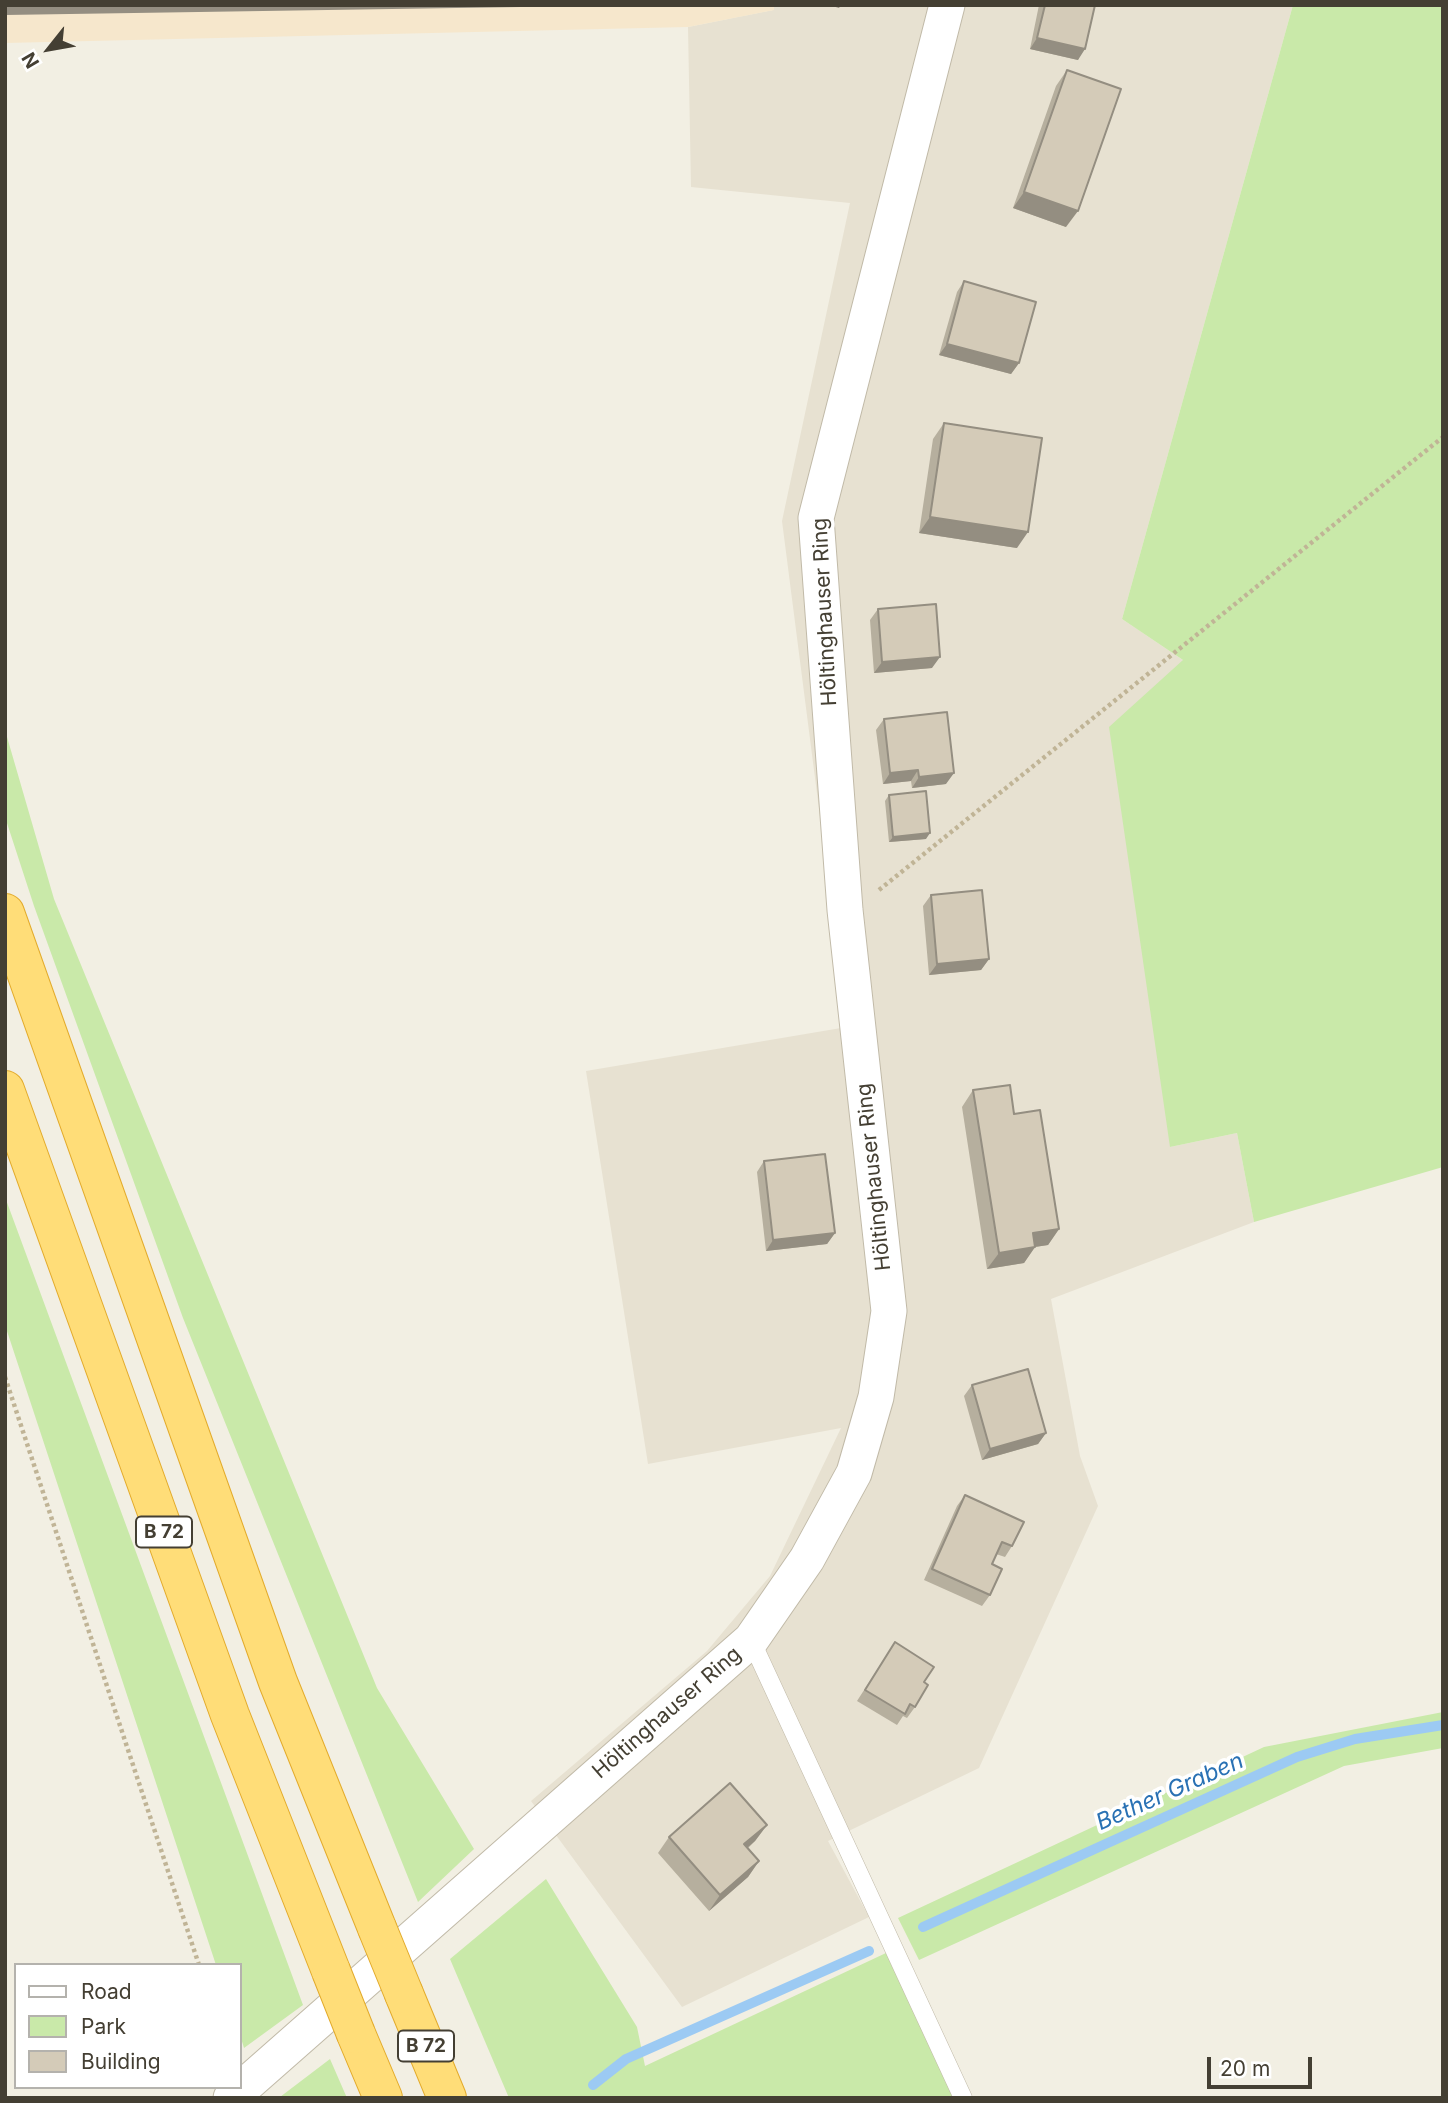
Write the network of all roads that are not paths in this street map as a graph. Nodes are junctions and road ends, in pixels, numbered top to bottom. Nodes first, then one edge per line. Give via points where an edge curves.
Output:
1 (947, 5) edge
2 (5, 913) edge
3 (5, 1090) edge
4 (751, 1640) junction
5 (242, 2088) edge
6 (383, 2098) edge
7 (447, 2098) edge
8 (963, 2098) edge

1 - 4 street, Höltinghauser Ring via 816,518 845,910 889,1311 876,1397 854,1473 807,1559
2 - 7 highway, B 72, bridge via 278,1682
3 - 6 highway, B 72, bridge via 226,1702
4 - 5 street, Höltinghauser Ring
4 - 8 lane

